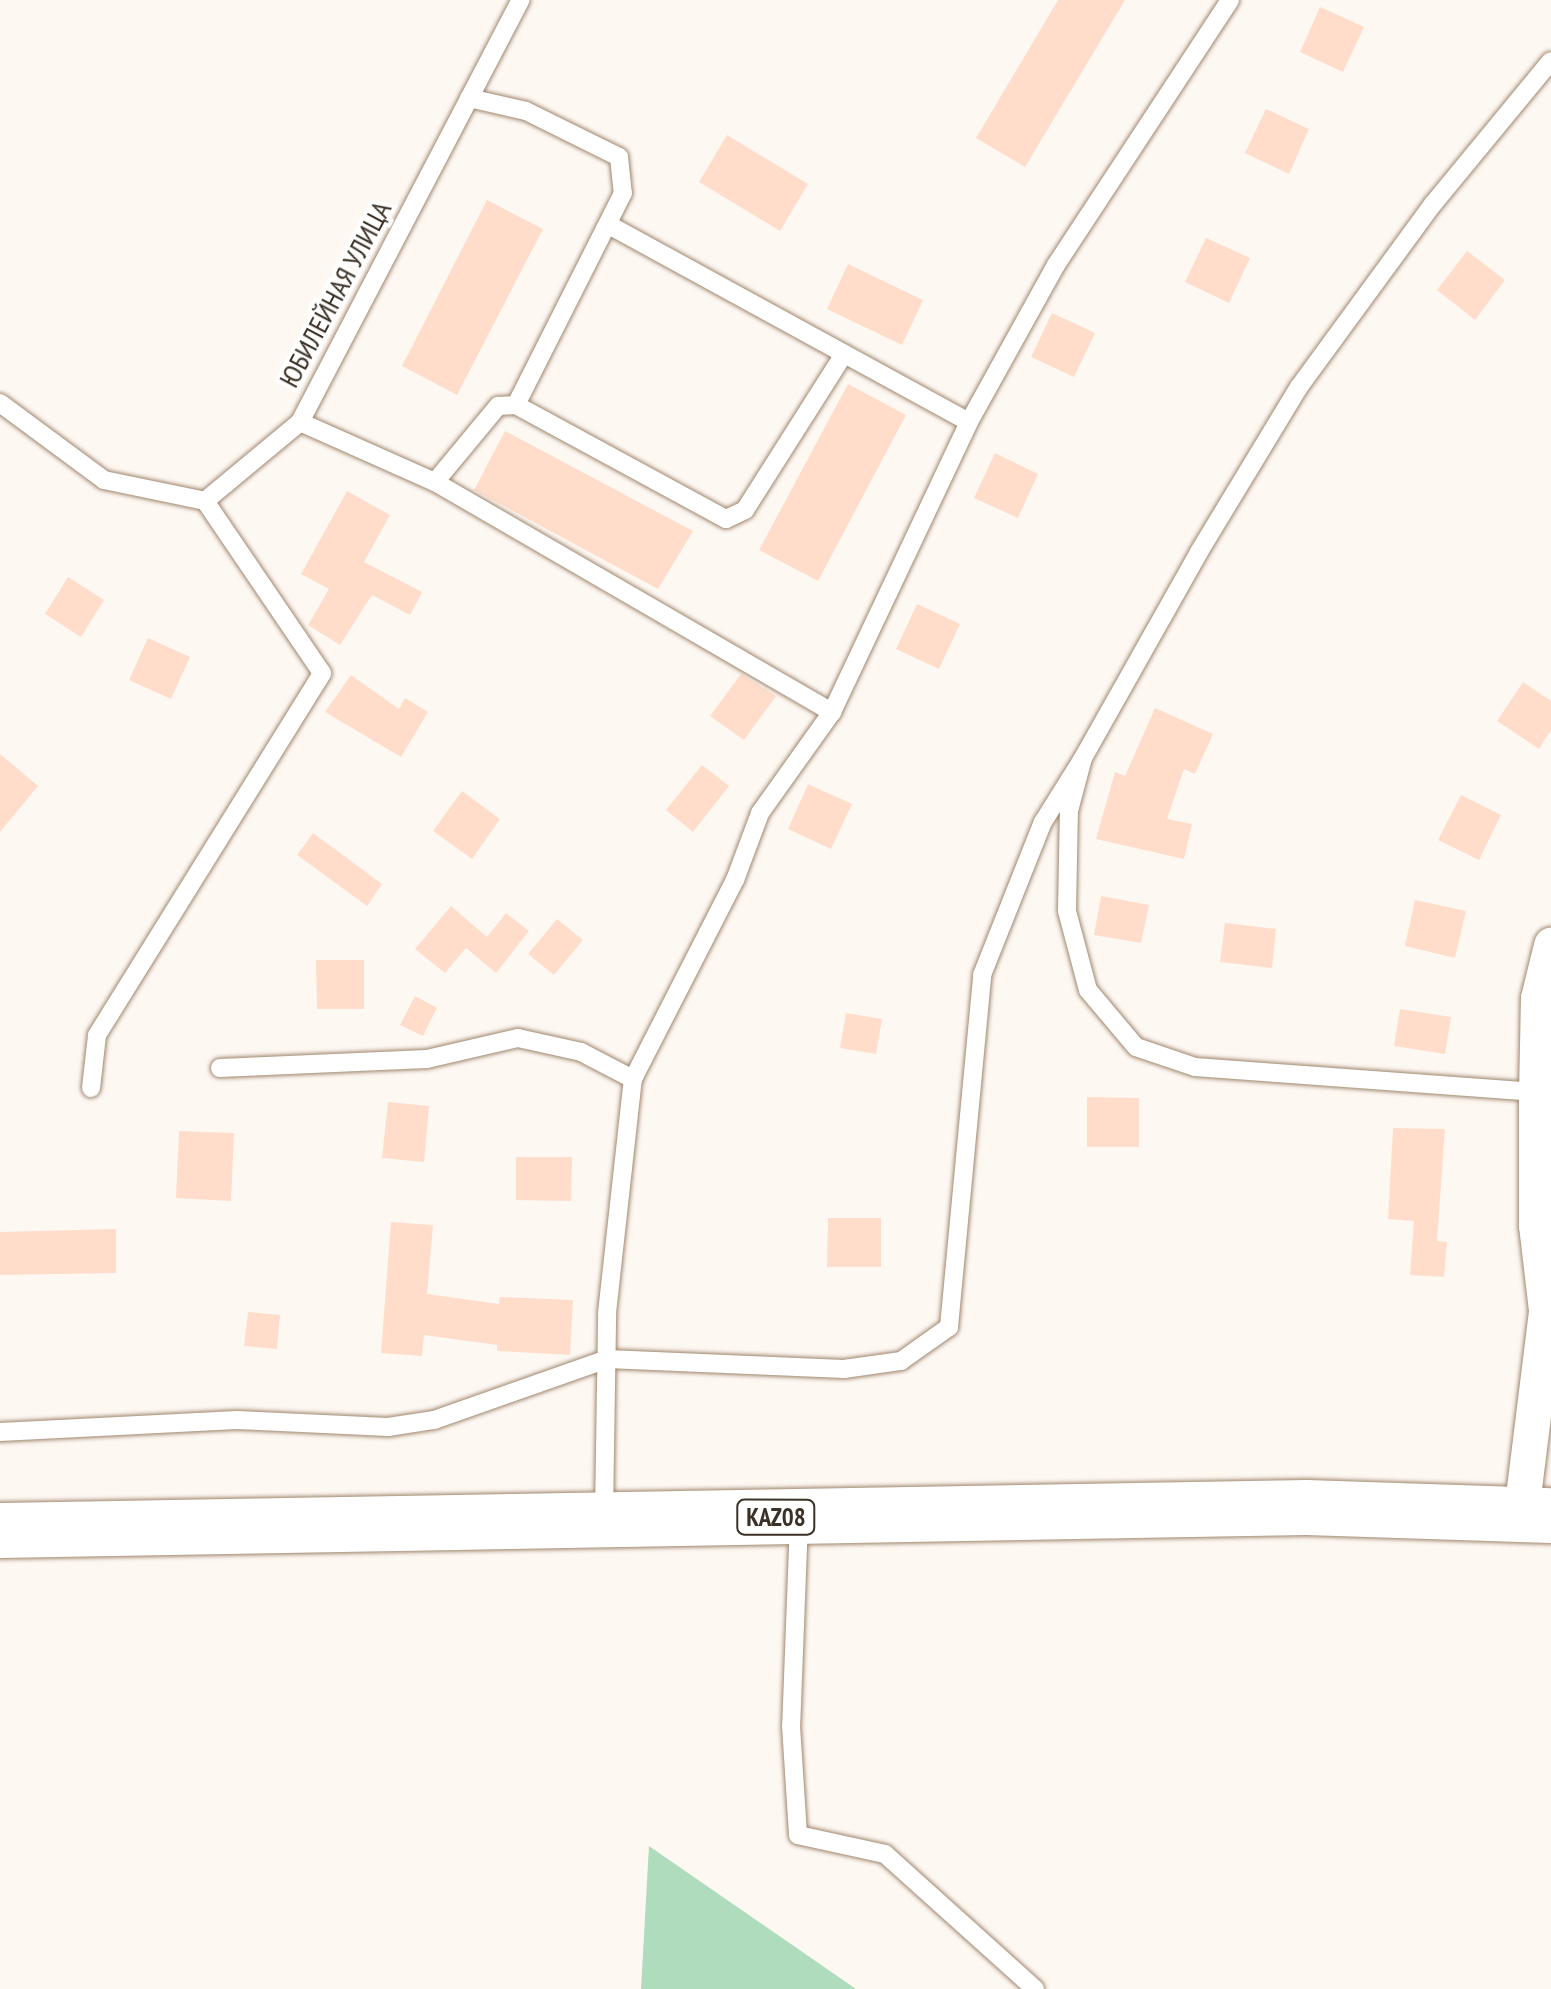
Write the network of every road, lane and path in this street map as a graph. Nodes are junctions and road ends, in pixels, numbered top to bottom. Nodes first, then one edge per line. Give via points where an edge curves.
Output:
1 (521, 0) edge
2 (1221, 3) edge
3 (1551, 61) edge
4 (469, 98) junction
5 (608, 225) junction
6 (844, 354) junction
7 (0, 403) edge
8 (516, 404) junction
9 (300, 422) junction
10 (969, 422) junction
11 (435, 482) junction
12 (205, 501) junction
13 (832, 712) junction
14 (1083, 758) junction
15 (1551, 946) edge
16 (220, 1068) dead end
17 (634, 1079) junction
18 (91, 1088) dead end
19 (1536, 1092) junction
20 (1548, 1311) edge
21 (607, 1359) junction
22 (0, 1432) edge
23 (1536, 1513) edge
24 (800, 1517) junction
25 (604, 1519) junction
26 (0, 1530) edge
27 (1035, 1989) edge

1 - 4 lane, ЮБИЛЕЙНАЯ УЛИЦА
2 - 10 lane via 1056,264
3 - 14 lane via 1433,204 1299,387
4 - 5 lane via 526,111 619,157 623,194
4 - 9 lane, ЮБИЛЕЙНАЯ УЛИЦА
5 - 6 lane
5 - 8 lane
6 - 8 lane via 744,510 726,519
6 - 10 lane
7 - 12 lane via 104,480
8 - 11 lane via 498,406
9 - 11 lane
9 - 12 lane, ЮБИЛЕЙНАЯ УЛИЦА
10 - 13 lane
11 - 13 lane
12 - 18 lane via 322,674 97,1035
13 - 17 lane via 760,813 735,880
14 - 19 lane via 1069,812 1066,911 1088,990 1136,1048 1195,1067
14 - 21 lane via 1043,822 982,975 949,1327 901,1361 844,1368
15 - 19 street via 1538,998
16 - 17 lane via 428,1059 518,1038 582,1052
17 - 21 lane
19 - 20 street via 1536,1225
20 - 23 street
21 - 22 lane via 434,1420 388,1427 237,1420
21 - 25 lane
23 - 24 highway, KAZ08 via 1306,1508
24 - 25 highway, KAZ08
24 - 27 lane via 791,1726 798,1835 884,1854
25 - 26 highway, KAZ08

